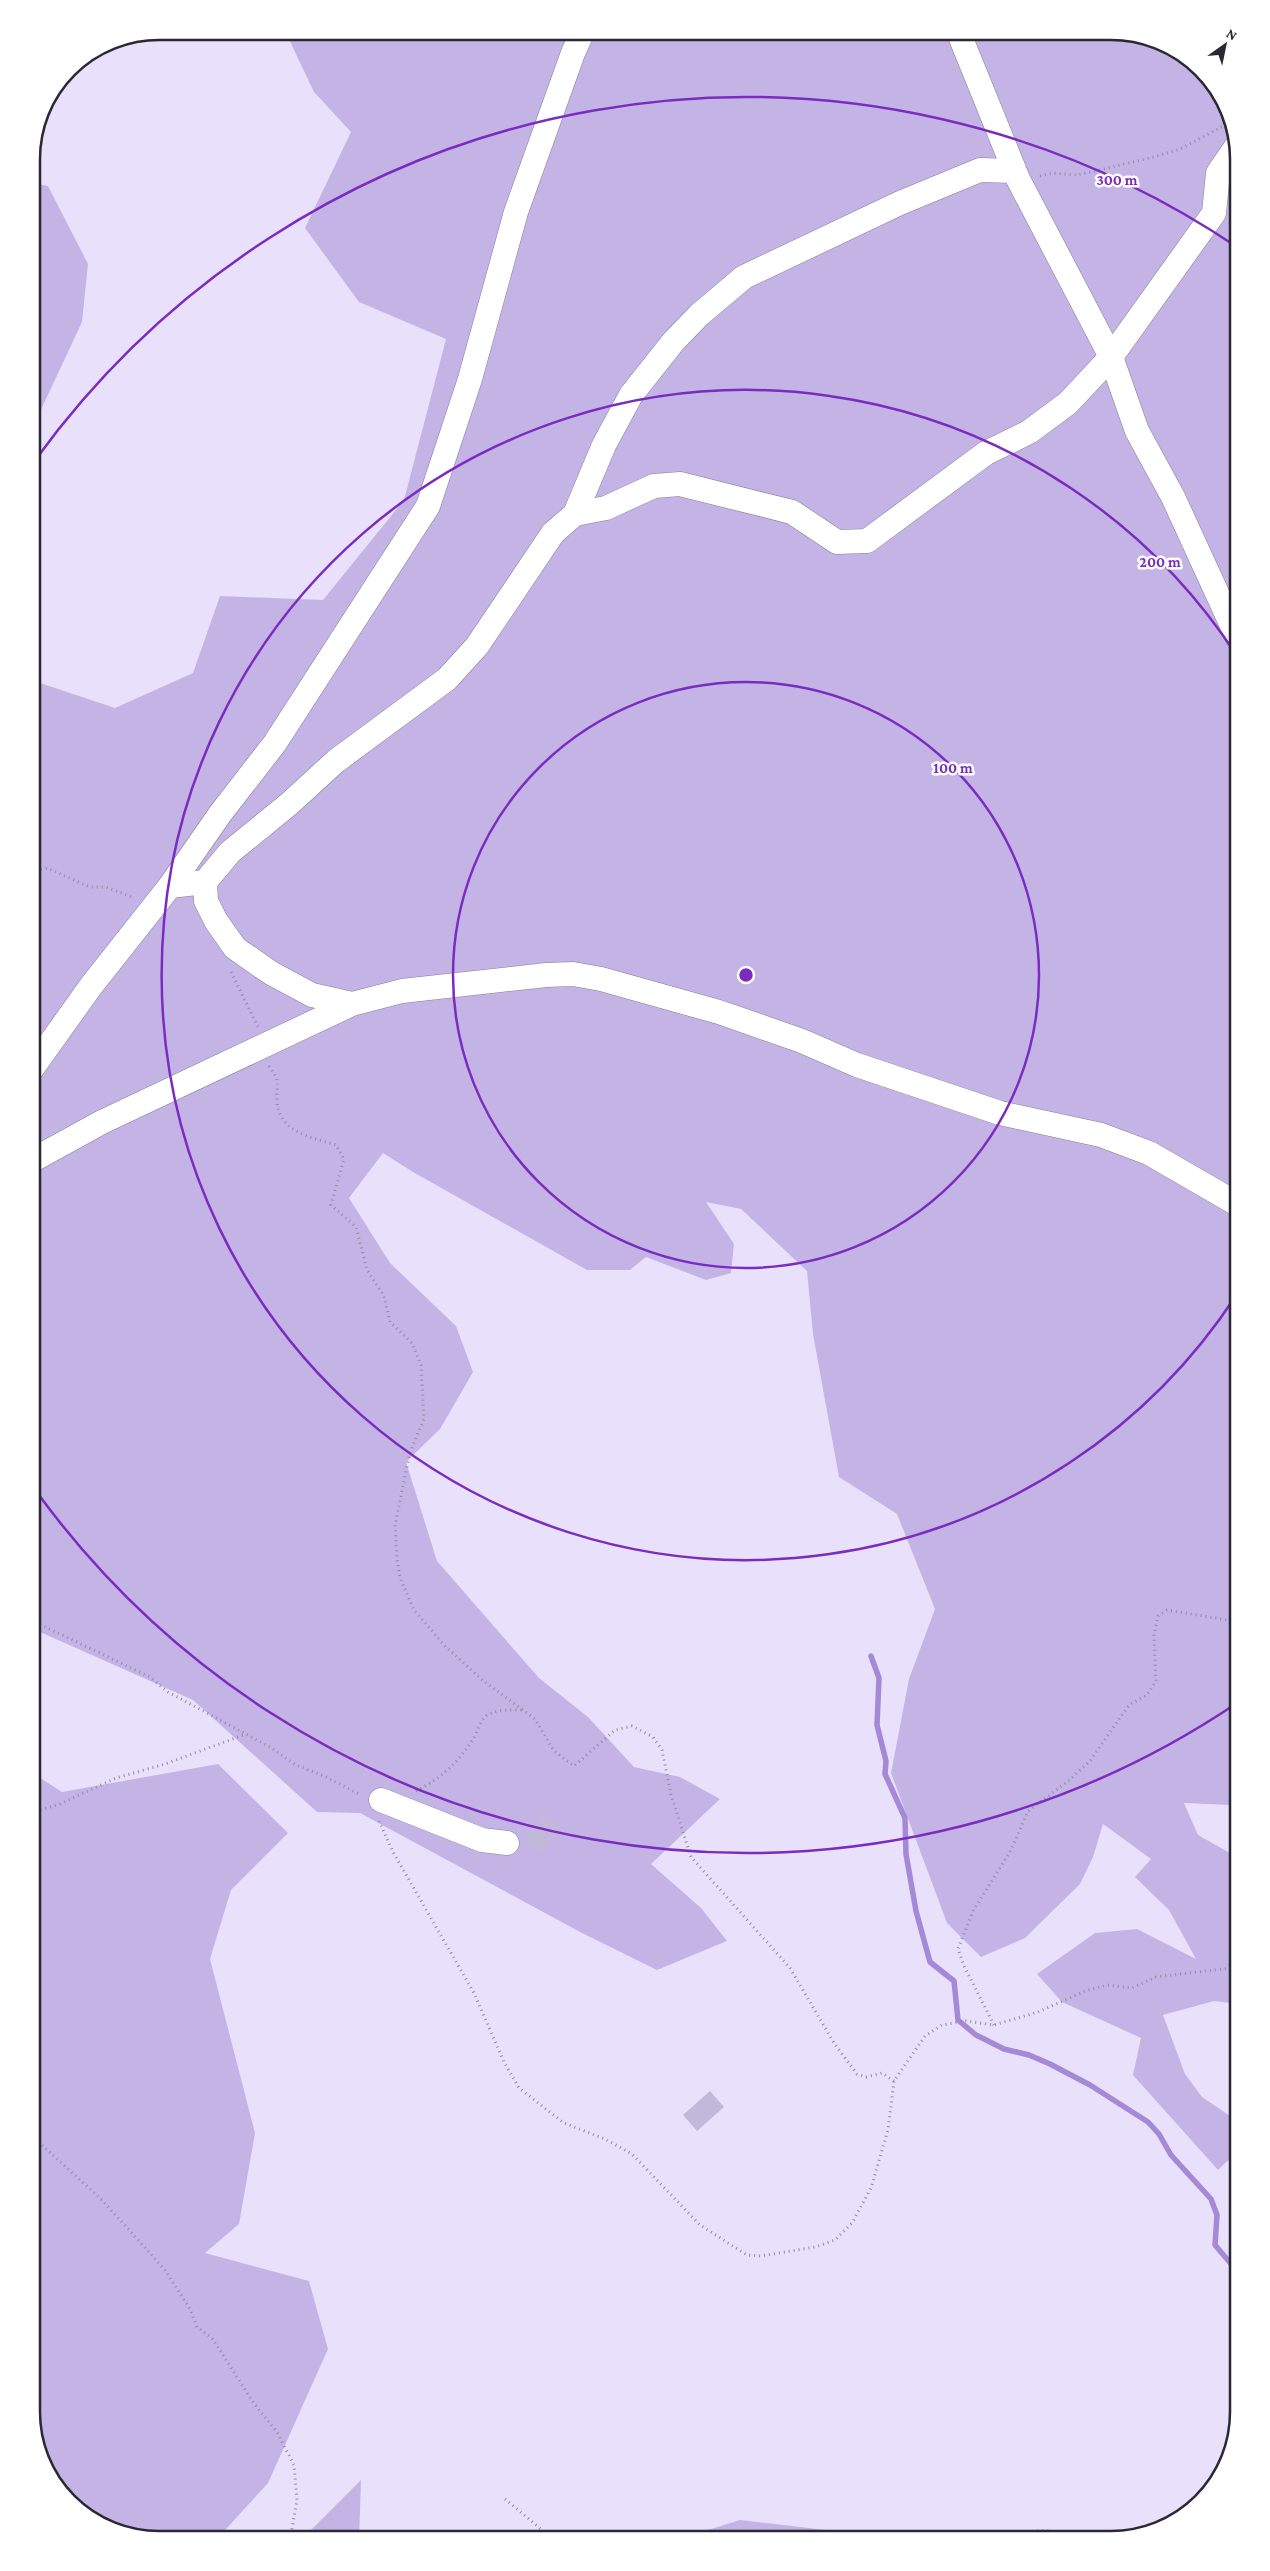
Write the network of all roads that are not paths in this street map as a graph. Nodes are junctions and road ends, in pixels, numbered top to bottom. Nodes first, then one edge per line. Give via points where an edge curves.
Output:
1 (579, 40) edge
2 (961, 40) edge
3 (1230, 156) edge
4 (1016, 175) junction
5 (1111, 357) junction
6 (575, 514) junction
7 (1230, 621) edge
8 (205, 882) junction
9 (170, 886) junction
10 (352, 1004) junction
11 (40, 1057) edge
12 (40, 1156) edge
13 (1230, 1200) edge
14 (376, 1800) road end
15 (507, 1843) dead end

1 - 9 street via 516,212 470,379 428,506 275,743
2 - 4 street
3 - 5 street via 1218,174 1214,213
4 - 5 street
4 - 6 street via 980,170 900,203 744,277 673,342 631,395 604,445
5 - 6 street via 1068,403 1029,432 986,453 867,541 837,542 792,512 680,484 654,486 606,508
5 - 7 street via 1137,431 1173,497
6 - 8 street via 553,533 477,646 447,679 336,761 230,852
8 - 9 street
8 - 10 street via 206,901 235,948 271,973 312,995
9 - 11 street via 91,986
10 - 12 street via 102,1122
10 - 13 street via 402,991 546,975 573,974 601,979 719,1012 802,1041 857,1065 1000,1113 1101,1135 1149,1153
14 - 15 street via 482,1840

